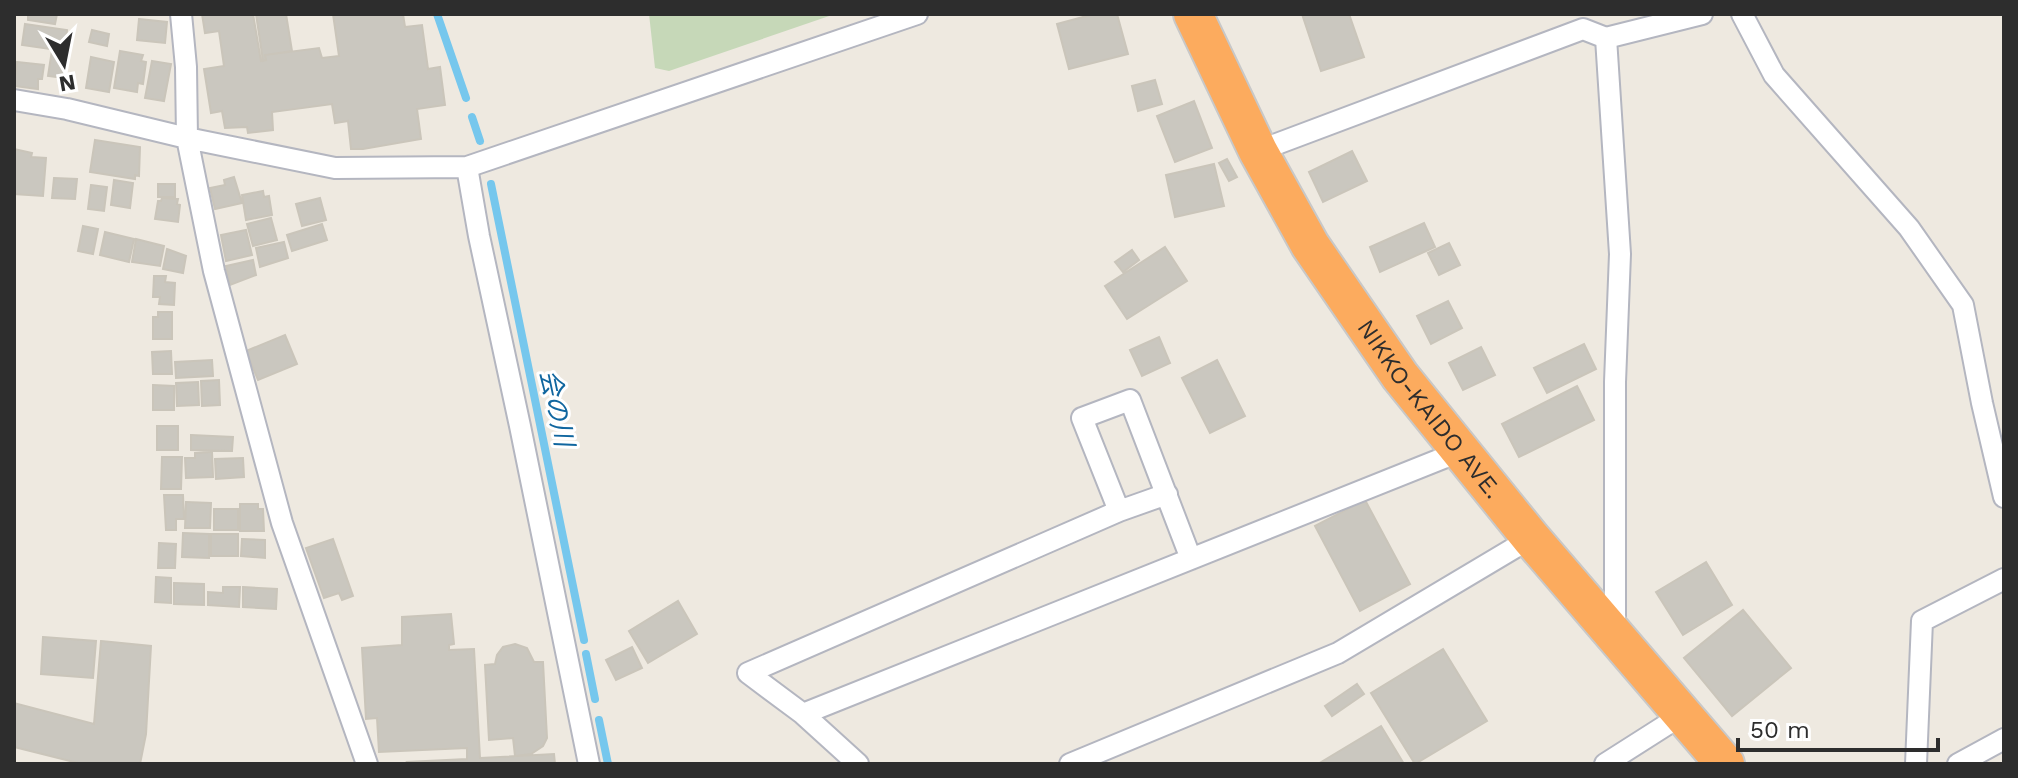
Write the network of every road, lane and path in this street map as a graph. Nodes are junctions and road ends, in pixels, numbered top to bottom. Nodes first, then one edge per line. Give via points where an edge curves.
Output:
1 (181, 14) edge
2 (917, 14) edge
3 (1193, 14) edge
4 (1702, 14) edge
5 (1742, 14) edge
6 (1606, 38) junction
7 (14, 100) edge
8 (187, 138) junction
9 (1258, 151) junction
10 (467, 167) junction
11 (1461, 451) junction
12 (1167, 494) junction
13 (2004, 497) edge
14 (1119, 511) junction
15 (1531, 538) junction
16 (1191, 559) junction
17 (2004, 579) edge
18 (1615, 634) junction
19 (803, 714) junction
20 (1682, 715) junction
21 (2004, 739) edge
22 (367, 764) edge
23 (589, 764) edge
24 (858, 764) edge
25 (1070, 764) edge
26 (1605, 764) edge
27 (1725, 764) edge
28 (1916, 764) edge
29 (1958, 764) edge

1 - 8 street
2 - 10 street
3 - 9 highway, NIKKO-KAIDO AVE.
4 - 6 street
5 - 13 street via 1774,75 1909,228 1963,305
6 - 9 street via 1583,29
6 - 18 street via 1620,254
7 - 8 street
8 - 10 street via 335,168
8 - 22 street via 214,271 282,523
9 - 11 highway, NIKKO-KAIDO AVE. via 1310,245 1400,376
10 - 23 street
11 - 15 highway, NIKKO-KAIDO AVE.
11 - 16 street
12 - 14 street
12 - 14 street via 1130,400 1082,418
12 - 16 street
14 - 19 street via 748,673
15 - 18 highway, NIKKO-KAIDO AVE.
15 - 25 street via 1338,653
16 - 19 street
17 - 28 street via 1922,621
18 - 20 highway, NIKKO-KAIDO AVE.
19 - 24 street
20 - 26 street
20 - 27 highway, NIKKO-KAIDO AVE.
21 - 29 street

